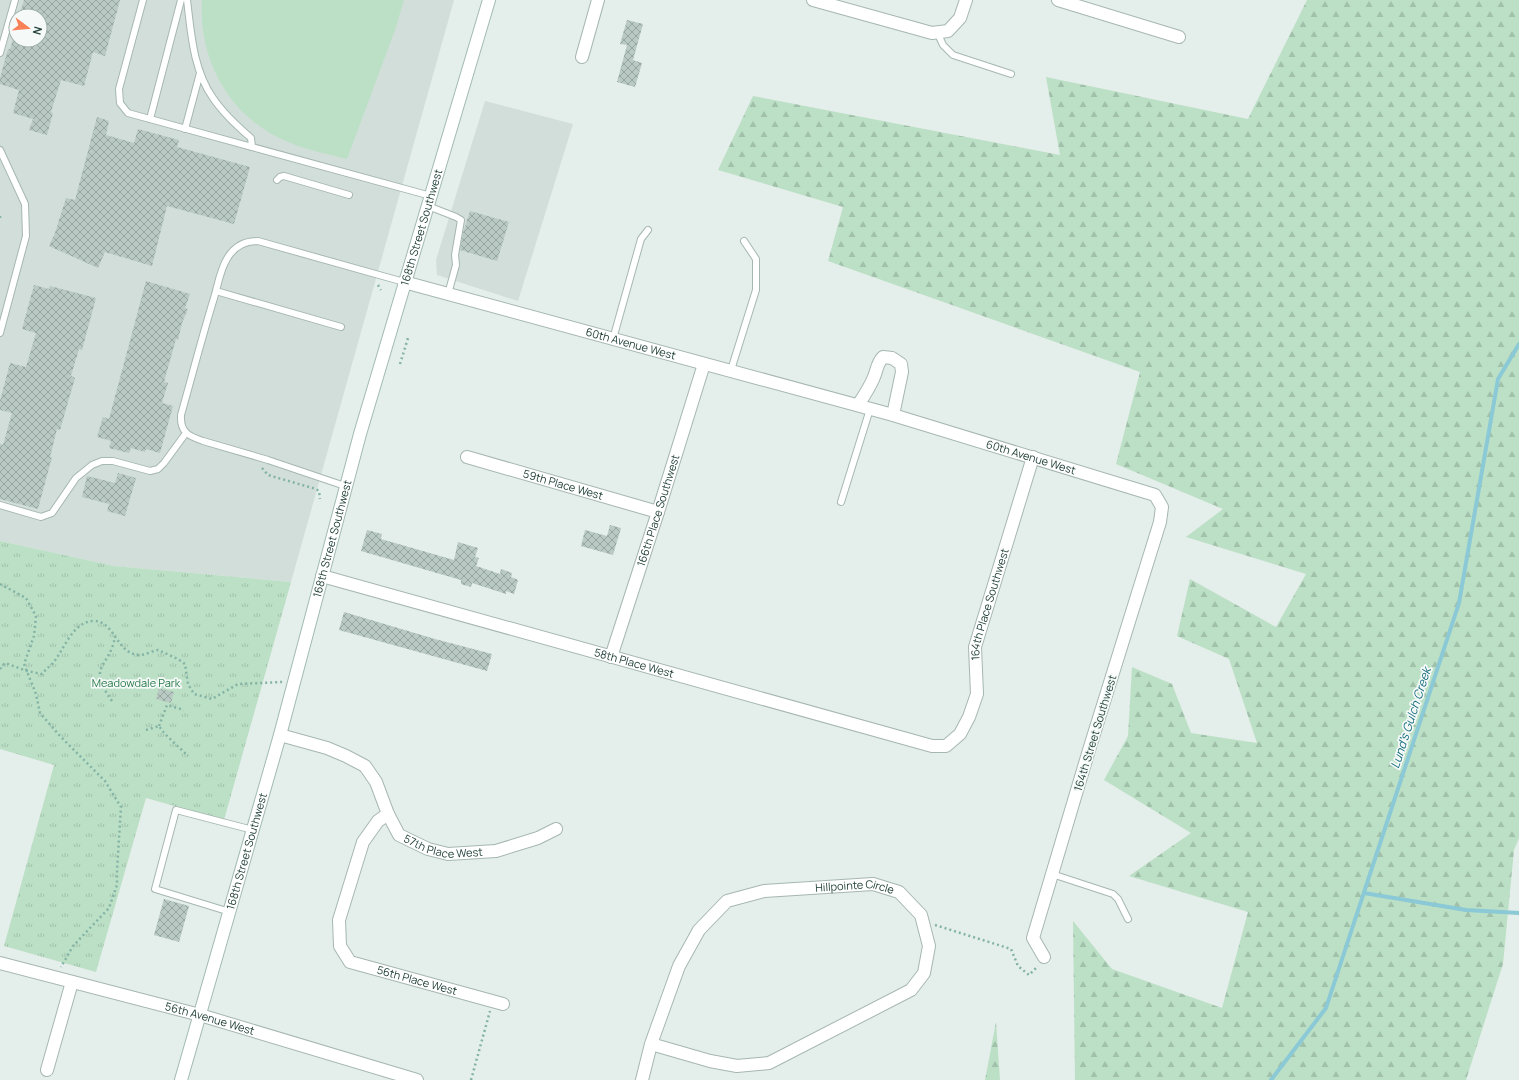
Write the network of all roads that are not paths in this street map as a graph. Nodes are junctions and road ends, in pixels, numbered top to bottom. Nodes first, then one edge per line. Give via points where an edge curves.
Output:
1 (15, 0) edge
2 (143, 0) edge
3 (181, 0) edge
4 (187, 0) edge
5 (489, 0) edge
6 (598, 0) edge
7 (814, 0) edge
8 (966, 0) edge
9 (1058, 0) edge
10 (942, 32) junction
11 (1179, 37) dead end
12 (0, 53) edge
13 (582, 57) dead end
14 (200, 73) junction
15 (1011, 74) dead end
16 (150, 119) junction
17 (185, 129) junction
18 (252, 147) junction
19 (0, 150) edge
20 (277, 180) dead end
21 (349, 195) dead end
22 (429, 201) junction
23 (648, 230) dead end
24 (744, 242) dead end
25 (404, 282) junction
26 (216, 291) junction
27 (448, 294) junction
28 (341, 327) dead end
29 (0, 334) edge
30 (613, 339) junction
31 (704, 364) junction
32 (731, 370) junction
33 (858, 405) junction
34 (870, 409) junction
35 (893, 415) junction
36 (186, 433) junction
37 (467, 457) dead end
38 (1033, 457) junction
39 (345, 486) junction
40 (841, 502) dead end
41 (0, 505) edge
42 (1162, 507) joint
43 (658, 512) junction
44 (322, 576) junction
45 (611, 657) junction
46 (280, 735) junction
47 (946, 746) joint
48 (388, 814) junction
49 (556, 829) dead end
50 (253, 830) junction
51 (1052, 874) junction
52 (230, 912) junction
53 (1128, 920) dead end
54 (1044, 957) road end
55 (0, 963) edge
56 (72, 982) junction
57 (498, 1002) road end
58 (200, 1015) junction
59 (651, 1044) junction
60 (47, 1070) dead end
61 (181, 1080) edge
62 (418, 1080) edge
63 (642, 1080) edge

1 - 12 lane
2 - 16 lane via 119,89 120,103 128,113
3 - 16 lane
4 - 14 lane via 191,37
5 - 22 street, 168th Street Southwest
6 - 13 street
7 - 10 street via 932,33
8 - 10 street via 960,18
9 - 11 street
10 - 15 lane via 943,45 953,55
14 - 17 lane
14 - 18 lane via 212,97 251,138
16 - 17 lane
17 - 18 lane
18 - 22 lane
19 - 29 lane via 25,204 26,236
20 - 21 lane via 284,176
22 - 25 street, 168th Street Southwest
22 - 27 lane via 461,220 455,255 456,265
23 - 30 lane via 641,239
24 - 32 lane via 756,259 756,290
25 - 26 lane via 258,241 249,241 228,257
25 - 27 street, 60th Avenue West
25 - 39 street, 168th Street Southwest
26 - 28 lane
26 - 36 lane via 181,415 181,425
27 - 30 street, 60th Avenue West
30 - 31 street, 60th Avenue West
31 - 32 street, 60th Avenue West
31 - 43 street, 166th Place Southwest
32 - 33 street, 60th Avenue West
33 - 34 street, 60th Avenue West
33 - 35 street via 875,375 879,362 883,357 892,358 900,364 902,372
34 - 35 street, 60th Avenue West
34 - 40 lane
35 - 38 street, 60th Avenue West
36 - 39 lane via 193,438
36 - 41 lane via 158,469 150,471 113,461 102,461 92,465 76,478 52,513 41,517
37 - 43 street, 59th Place West
38 - 42 street, 60th Avenue West via 1155,494
38 - 47 street, 164th Place Southwest via 975,647 977,694 960,734
39 - 44 street, 168th Street Southwest
42 - 51 street, 164th Street Southwest via 1160,522
43 - 45 street, 166th Place Southwest
44 - 45 street, 58th Place West
44 - 46 street, 168th Street Southwest
45 - 47 street, 58th Place West via 932,746
46 - 48 street, 57th Place West via 327,748 364,766 376,782
46 - 50 street, 168th Street Southwest
48 - 49 street, 57th Place West via 399,835 428,849 448,854 496,851 538,838
48 - 57 street, 56th Place West via 378,821 363,842 339,920 340,946 350,962
50 - 52 street, 168th Street Southwest
50 - 52 lane via 176,810 155,889
51 - 53 lane via 1112,894 1118,899
51 - 54 street, 164th Street Southwest via 1033,938
52 - 58 street, 168th Street Southwest
55 - 56 street, 56th Avenue West
56 - 58 street, 56th Avenue West
56 - 60 street
58 - 61 street, 168th Street Southwest
58 - 62 street, 56th Avenue West
59 - 59 street, Hillpointe Circle via 679,966 699,930 727,901 764,891 873,884 899,892 921,915 929,946 924,973 911,990 769,1063 737,1066
59 - 63 street, Hillpointe Circle

